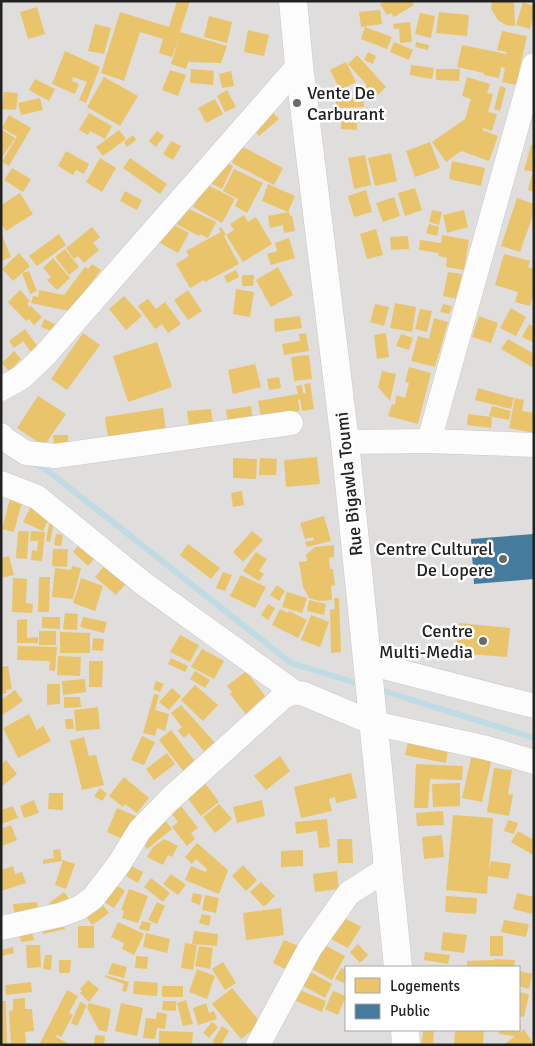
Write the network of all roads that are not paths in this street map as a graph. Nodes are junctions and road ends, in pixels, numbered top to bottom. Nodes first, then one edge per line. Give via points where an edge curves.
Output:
1 (294, 1) edge
2 (299, 65) junction
3 (534, 65) edge
4 (1, 389) edge
5 (291, 423) dead end
6 (1, 435) edge
7 (345, 442) junction
8 (430, 442) junction
9 (534, 445) edge
10 (1, 483) edge
11 (368, 669) junction
12 (294, 692) junction
13 (534, 706) edge
14 (372, 718) junction
15 (534, 762) edge
16 (387, 869) junction
17 (1, 928) edge
18 (398, 966) edge
19 (405, 1031) edge
20 (258, 1045) edge
21 (406, 1045) edge

1 - 2 street, Rue Bigawla Toumi
2 - 4 street via 45,355 22,377
2 - 7 street, Rue Bigawla Toumi
3 - 8 street
5 - 6 street via 55,456 26,452
7 - 8 street
7 - 11 street, Rue Bigawla Toumi
8 - 9 street
10 - 12 street via 37,496 144,584
11 - 13 street
11 - 14 street, Rue Bigawla Toumi
12 - 14 street
12 - 17 street via 283,697 169,800 140,830 93,898 60,915
14 - 15 street
14 - 16 street, Rue Bigawla Toumi
16 - 18 street, Rue Bigawla Toumi
16 - 20 street via 349,892 310,948
19 - 21 street

